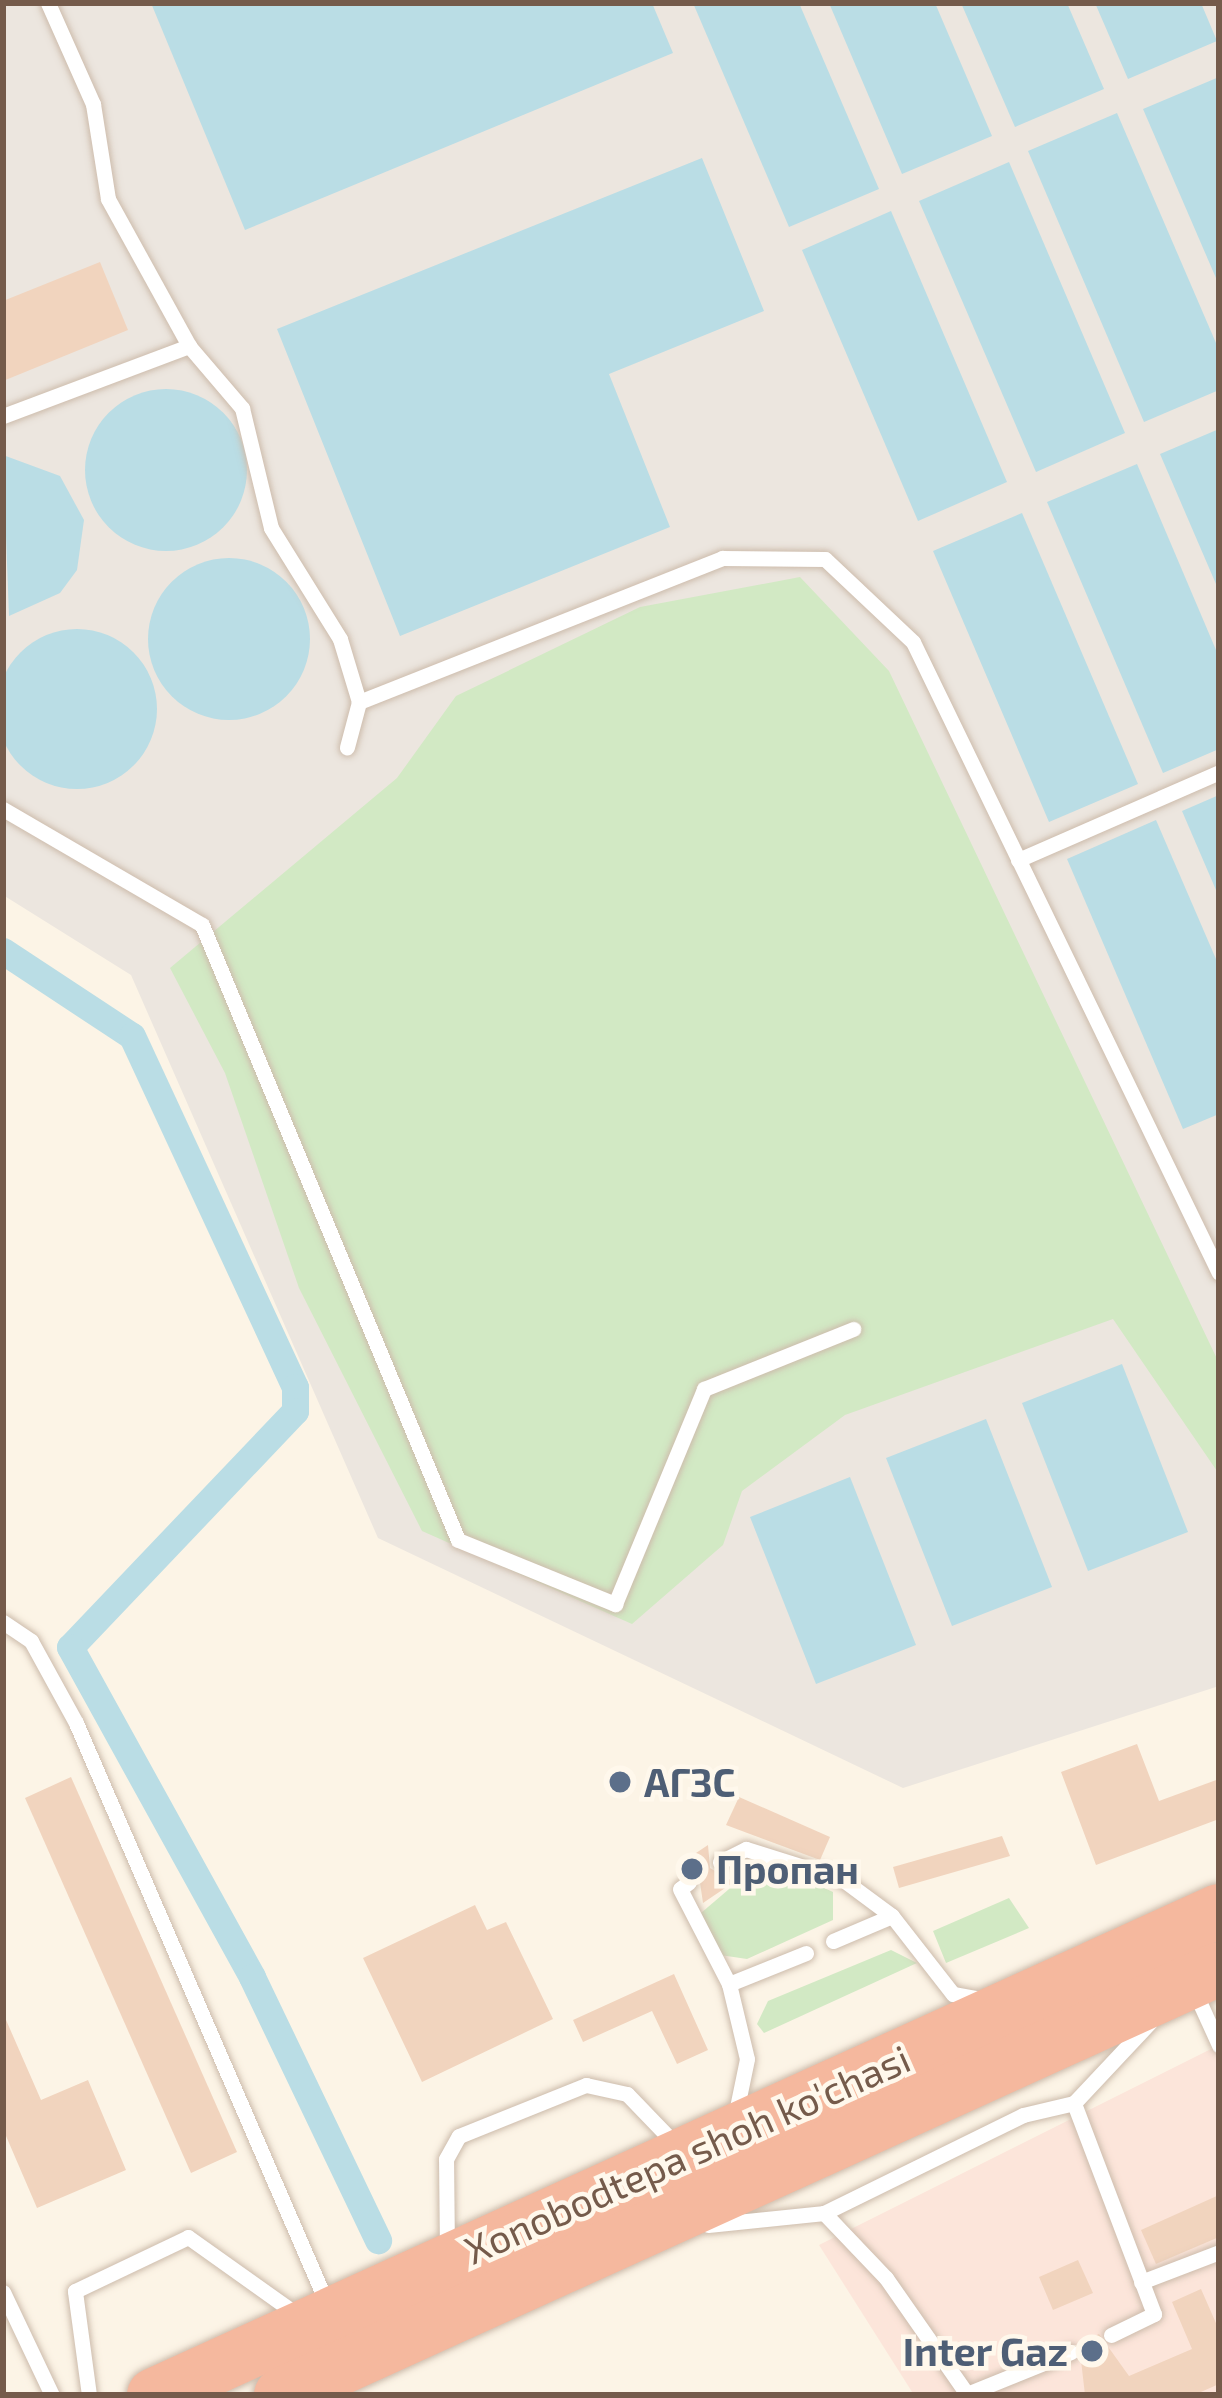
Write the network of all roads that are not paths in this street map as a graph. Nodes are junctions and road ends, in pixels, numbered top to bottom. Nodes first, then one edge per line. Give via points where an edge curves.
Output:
1 (48, 3) edge
2 (189, 346) junction
3 (3, 416) edge
4 (359, 702) junction
5 (347, 747) dead end
6 (1219, 772) edge
7 (3, 809) edge
8 (1018, 860) junction
9 (1219, 1273) edge
10 (853, 1329) dead end
11 (3, 1622) edge
12 (719, 1862) dead end
13 (689, 1882) dead end
14 (1219, 1911) edge
15 (892, 1916) junction
16 (833, 1942) dead end
17 (806, 1953) dead end
18 (1198, 1978) edge
19 (729, 1984) junction
20 (1013, 2006) junction
21 (1219, 2045) edge
22 (888, 2091) junction
23 (1073, 2103) junction
24 (706, 2145) junction
25 (824, 2213) junction
26 (640, 2232) junction
27 (1219, 2252) edge
28 (448, 2262) junction
29 (1141, 2282) junction
30 (3, 2292) edge
31 (321, 2319) junction
32 (1111, 2335) dead end
33 (1071, 2351) dead end
34 (236, 2382) edge
35 (52, 2395) edge
36 (88, 2395) edge
37 (154, 2395) edge
38 (281, 2395) edge

1 - 2 lane via 93,104 108,199
2 - 3 lane
2 - 4 lane via 242,408 271,528 306,570
4 - 5 lane
4 - 8 lane via 722,557 825,559 913,642
6 - 8 lane
7 - 10 lane via 202,925 458,1540 615,1604 704,1388
8 - 9 lane
11 - 31 lane via 32,1641 76,1724
12 - 15 lane via 746,1849 842,1879
13 - 19 lane via 680,1889
14 - 20 highway, Xonobodtepa shoh ko'chasi
15 - 16 lane
15 - 20 lane via 953,1994
17 - 19 lane
18 - 21 lane
18 - 22 highway, Xonobodtepa shoh ko'chasi
18 - 23 lane
19 - 24 lane via 747,2059
20 - 22 highway, Xonobodtepa shoh ko'chasi
22 - 24 highway, Xonobodtepa shoh ko'chasi
22 - 26 highway, Xonobodtepa shoh ko'chasi
23 - 25 lane via 1023,2115
23 - 29 lane
24 - 28 highway, Xonobodtepa shoh ko'chasi
24 - 28 lane via 627,2094 586,2085 460,2136 446,2158
25 - 26 lane
25 - 33 lane via 886,2278 967,2393
26 - 38 highway, Xonobodtepa shoh ko'chasi
27 - 29 lane
28 - 31 highway, Xonobodtepa shoh ko'chasi
29 - 32 lane via 1154,2314
30 - 35 lane
31 - 34 highway, Xonobodtepa shoh ko'chasi
31 - 36 lane via 188,2236 75,2291
34 - 37 highway, Xonobodtepa shoh ko'chasi

